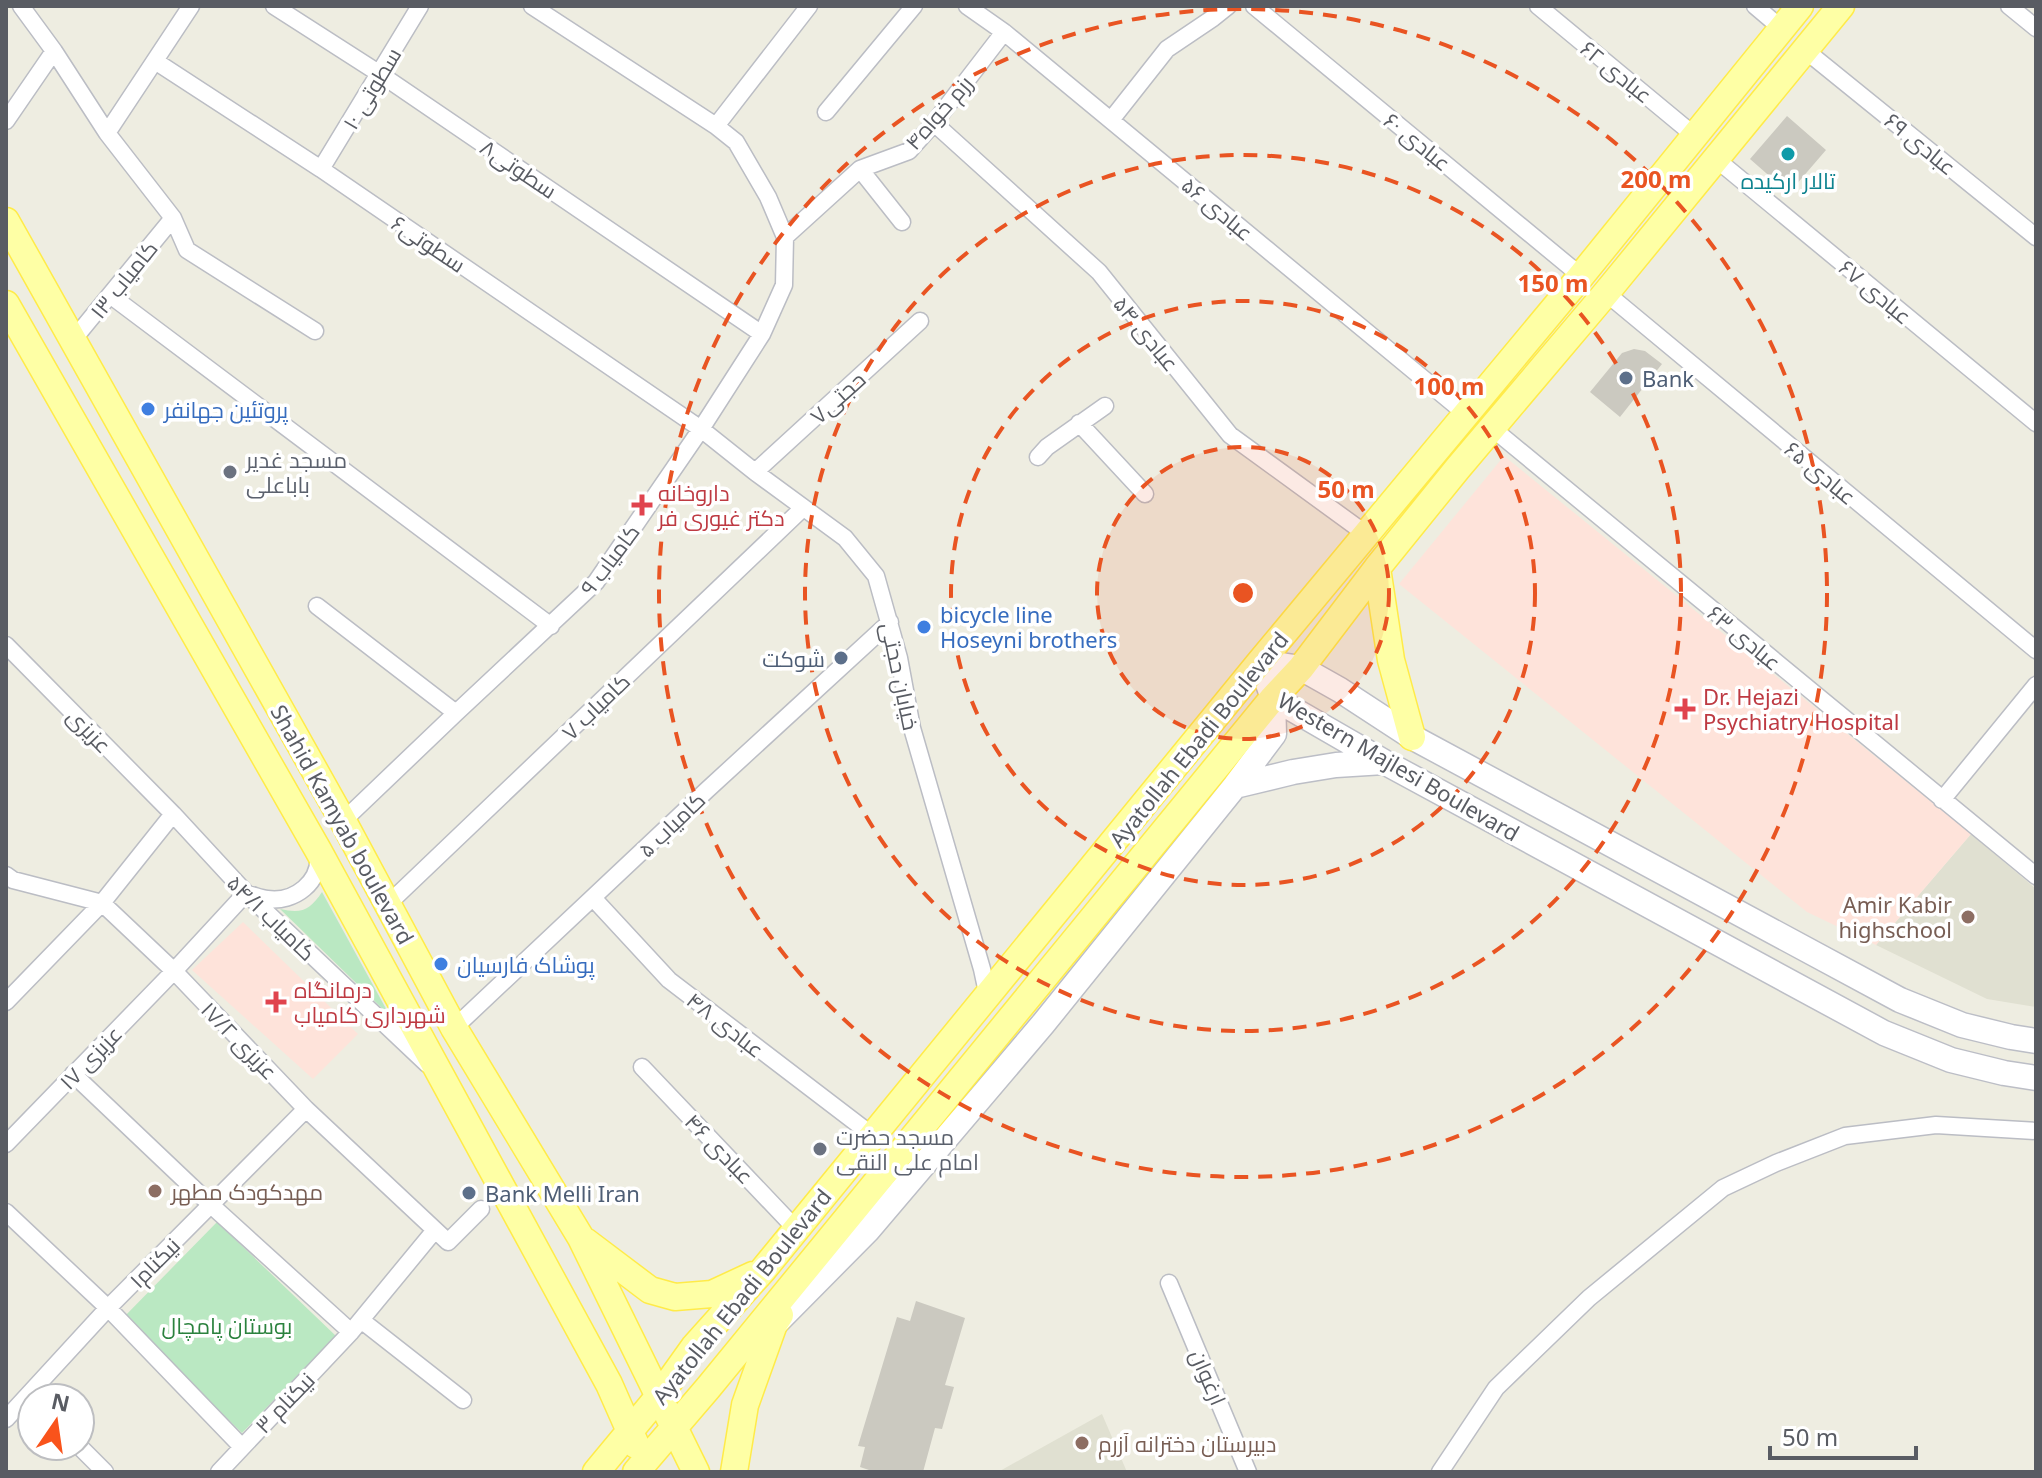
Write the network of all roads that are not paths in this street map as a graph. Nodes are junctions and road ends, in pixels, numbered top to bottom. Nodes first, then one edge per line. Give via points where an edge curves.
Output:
1 (21, 6) edge
2 (191, 6) edge
3 (274, 6) edge
4 (420, 6) edge
5 (532, 6) edge
6 (809, 6) edge
7 (914, 6) edge
8 (967, 6) edge
9 (1228, 6) edge
10 (1254, 6) edge
11 (1538, 6) edge
12 (1755, 6) edge
13 (1800, 6) edge
14 (1841, 6) edge
15 (2009, 6) edge
16 (1781, 28) junction
17 (2036, 28) edge
18 (1004, 32) junction
19 (1805, 50) junction
20 (54, 51) junction
21 (155, 61) junction
22 (380, 74) junction
23 (826, 112) dead end
24 (1111, 120) junction
25 (6, 121) edge
26 (934, 123) junction
27 (716, 126) junction
28 (107, 133) junction
29 (1695, 136) junction
30 (1716, 159) junction
31 (321, 169) junction
32 (860, 169) junction
33 (173, 218) junction
34 (6, 221) edge
35 (902, 222) dead end
36 (785, 237) junction
37 (2036, 237) edge
38 (1581, 276) junction
39 (1606, 293) junction
40 (110, 295) junction
41 (6, 304) edge
42 (920, 321) dead end
43 (315, 331) dead end
44 (762, 334) junction
45 (73, 340) junction
46 (1105, 406) dead end
47 (1466, 414) junction
48 (1079, 423) junction
49 (2036, 423) edge
50 (1492, 428) junction
51 (701, 429) junction
52 (1038, 457) dead end
53 (755, 472) junction
54 (1145, 494) dead end
55 (803, 508) junction
56 (1366, 534) junction
57 (1377, 568) junction
58 (317, 606) dead end
59 (890, 622) junction
60 (551, 626) junction
61 (6, 645) edge
62 (2036, 650) edge
63 (1260, 662) junction
64 (1301, 668) junction
65 (2036, 685) edge
66 (1273, 698) junction
67 (456, 713) junction
68 (1412, 737) junction
69 (1384, 762) junction
70 (1235, 786) junction
71 (1942, 800) junction
72 (173, 814) junction
73 (343, 821) junction
74 (318, 850) junction
75 (6, 875) edge
76 (2036, 876) edge
77 (246, 893) junction
78 (594, 899) junction
79 (102, 903) junction
80 (387, 905) junction
81 (174, 971) junction
82 (988, 997) junction
83 (6, 1002) edge
84 (454, 1028) junction
85 (2036, 1041) edge
86 (642, 1067) dead end
87 (73, 1074) junction
88 (2036, 1078) edge
89 (445, 1081) junction
90 (306, 1109) junction
91 (2036, 1131) edge
92 (872, 1135) junction
93 (6, 1144) edge
94 (211, 1205) junction
95 (481, 1209) dead end
96 (6, 1212) edge
97 (796, 1229) junction
98 (435, 1230) junction
99 (581, 1238) junction
100 (813, 1261) junction
101 (763, 1270) junction
102 (1169, 1283) dead end
103 (108, 1308) junction
104 (774, 1324) junction
105 (356, 1326) junction
106 (43, 1382) edge
107 (659, 1396) junction
108 (463, 1400) dead end
109 (674, 1426) junction
110 (630, 1432) junction
111 (241, 1446) junction
112 (643, 1469) edge
113 (219, 1472) edge
114 (596, 1472) edge
115 (696, 1472) edge
116 (734, 1472) edge
117 (1248, 1472) edge
118 (1440, 1472) edge

1 - 20 street
2 - 21 street
3 - 22 street, سطوتی۸
4 - 22 street, سطوتی ۱۰
5 - 27 street
6 - 27 street
7 - 23 street
8 - 18 street, عبادی ۵۶
9 - 24 street via 1167,49
10 - 38 street, عبادی ۶۰
11 - 29 street, عبادی ۶۲
12 - 16 street
13 - 16 main road, Ayatollah Ebadi Boulevard
14 - 19 main road, Ayatollah Ebadi Boulevard
15 - 17 street
16 - 29 main road, Ayatollah Ebadi Boulevard
18 - 24 street, عبادی ۵۶
18 - 26 street, رزم خواه۴
19 - 30 main road, Ayatollah Ebadi Boulevard
19 - 37 street, عبادی ۶۹
20 - 25 street
20 - 28 street
21 - 28 street
21 - 31 street, سطوتی۶
22 - 31 street, سطوتی ۱۰
22 - 44 street, سطوتی۸
24 - 47 street, عبادی ۵۶
26 - 32 street, رزم خواه۴ via 909,151
26 - 56 street, عبادی ۵۴ via 1099,272 1230,435
27 - 36 street via 736,142
28 - 33 street
29 - 38 main road, Ayatollah Ebadi Boulevard
30 - 39 main road, Ayatollah Ebadi Boulevard
30 - 49 street, عبادی ۶۷
31 - 51 street, سطوتی۶
32 - 35 street
32 - 36 street, رزم خواه۴
33 - 40 street, کامیاب ۱۳
33 - 43 street via 187,250
34 - 45 main road, Shahid Kamyab boulevard
36 - 44 street, کامیاب ۹ via 784,285
38 - 47 main road, Ayatollah Ebadi Boulevard
39 - 50 main road, Ayatollah Ebadi Boulevard
39 - 62 street, عبادی ۶۵
40 - 45 street, کامیاب ۱۳
40 - 60 street
41 - 74 main road, Shahid Kamyab boulevard
42 - 53 street, حجتی۷
44 - 51 street, کامیاب ۹
45 - 73 main road, Shahid Kamyab boulevard
46 - 48 street
47 - 56 main road, Ayatollah Ebadi Boulevard
48 - 52 street
48 - 54 street
50 - 57 main road, Ayatollah Ebadi Boulevard
50 - 71 street, عبادی ۶۳
51 - 53 street, خیابان حجتی
51 - 60 street, کامیاب ۹ via 596,582
53 - 55 street, خیابان حجتی
55 - 59 street, خیابان حجتی via 845,538 876,576
55 - 80 street, کامیاب ۷
56 - 63 main road, Ayatollah Ebadi Boulevard
57 - 64 main road, Ayatollah Ebadi Boulevard
57 - 68 main road via 1391,660
58 - 67 street
59 - 78 street, کامیاب ۵
59 - 82 street, خیابان حجتی via 912,728
60 - 67 street, کامیاب ۹
61 - 72 street, عزیزی
63 - 64 main road, Western Majlesi Boulevard
63 - 66 main road, Western Majlesi Boulevard
63 - 82 main road, Ayatollah Ebadi Boulevard
64 - 66 main road, Ayatollah Ebadi Boulevard
64 - 68 main road, Western Majlesi Boulevard
65 - 71 street
66 - 69 main road, Western Majlesi Boulevard
66 - 70 main road, Ayatollah Ebadi Boulevard via 1274,734
66 - 100 main road, Ayatollah Ebadi Boulevard
67 - 73 street, کامیاب ۹
68 - 85 main road, Western Majlesi Boulevard via 1900,1000 1962,1025
69 - 70 main road via 1336,765
69 - 88 main road, Western Majlesi Boulevard via 1884,1033 1951,1060
70 - 104 main road, Ayatollah Ebadi Boulevard via 868,1230
71 - 76 street, عبادی ۶۳
72 - 77 street, کامیاب ۵۴/۱
72 - 79 street
73 - 80 main road, Shahid Kamyab boulevard
74 - 77 street via 317,875 299,892 268,899
74 - 89 main road, Shahid Kamyab boulevard
75 - 79 street
77 - 81 street, عزیزی ۱۷
77 - 89 street, کامیاب ۵۴/۱
78 - 84 street, کامیاب ۵
78 - 92 street, عبادی ۴۸ via 669,980
79 - 81 street
79 - 83 street
80 - 84 main road, Shahid Kamyab boulevard
81 - 87 street, عزیزی ۱۷
81 - 90 street, عزیزی ۱۷/۲
82 - 92 main road, Ayatollah Ebadi Boulevard
84 - 99 main road, Shahid Kamyab boulevard
86 - 97 street, عبادی ۴۶
87 - 93 street, عزیزی ۱۷
87 - 94 street
89 - 110 main road, Shahid Kamyab boulevard
90 - 94 street, نیکنام۱
90 - 98 street, عزیزی ۱۷/۲
91 - 118 street via 1936,1125 1845,1136 1723,1188 1589,1298 1496,1388
92 - 97 main road, Ayatollah Ebadi Boulevard
94 - 103 street, نیکنام۱
94 - 105 street
95 - 98 street via 448,1242
96 - 103 street
97 - 101 main road, Ayatollah Ebadi Boulevard
98 - 105 street, نیکنام ۳
99 - 101 main road via 650,1290 675,1297 712,1294
99 - 107 main road, Shahid Kamyab boulevard
100 - 104 main road
100 - 109 main road, Ayatollah Ebadi Boulevard
101 - 107 main road, Ayatollah Ebadi Boulevard via 694,1347
102 - 117 street, ارغوان
103 - 106 street, نیکنام۱
103 - 111 street
104 - 109 main road, Ayatollah Ebadi Boulevard
104 - 116 main road via 745,1405
105 - 108 street
105 - 111 street, نیکنام ۳
107 - 109 main road, Shahid Kamyab boulevard
107 - 110 main road, Ayatollah Ebadi Boulevard
109 - 112 main road, Ayatollah Ebadi Boulevard
109 - 115 main road, Shahid Kamyab boulevard
110 - 112 main road
110 - 114 main road, Ayatollah Ebadi Boulevard
111 - 113 street, نیکنام ۳

